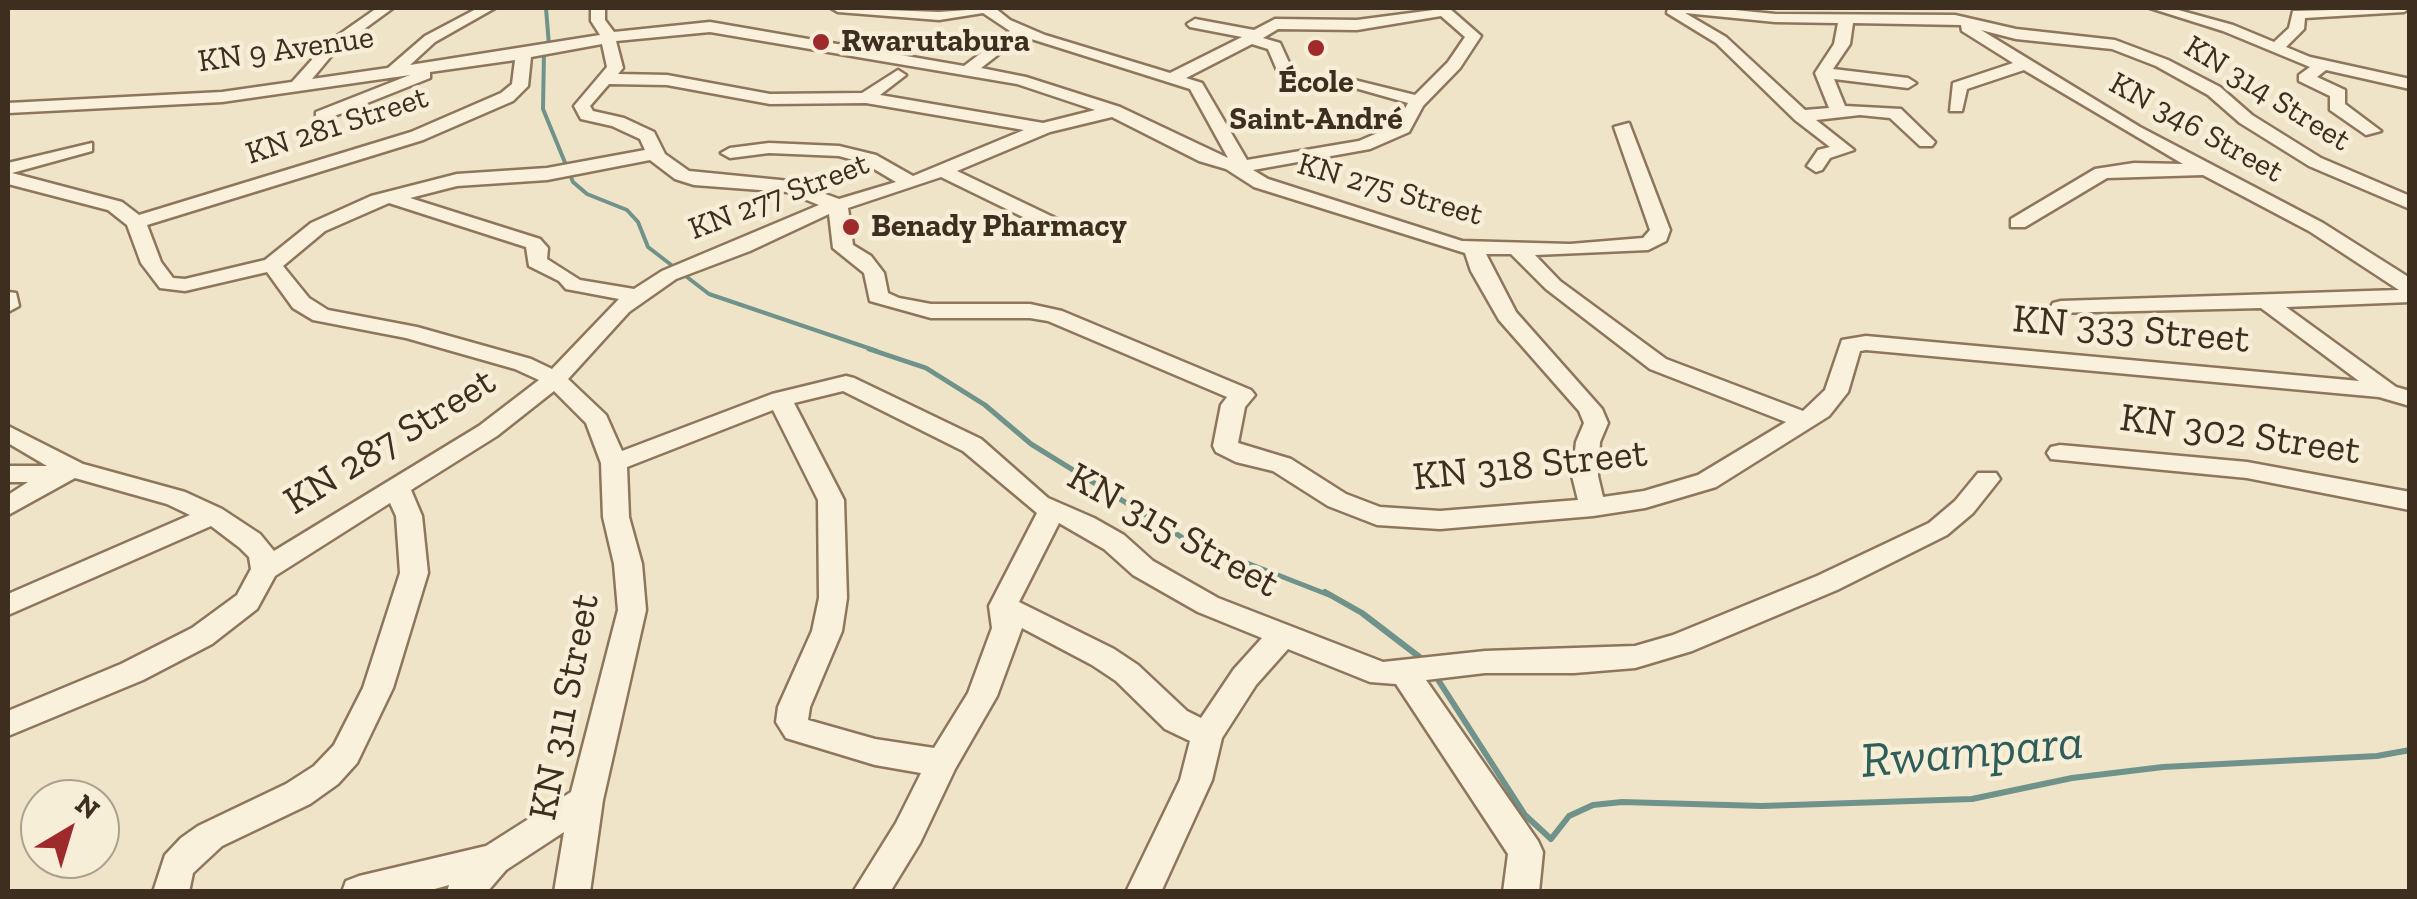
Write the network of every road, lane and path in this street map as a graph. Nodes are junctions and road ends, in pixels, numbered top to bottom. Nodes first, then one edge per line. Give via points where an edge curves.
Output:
1 (386, 8) edge
2 (488, 8) edge
3 (598, 8) edge
4 (838, 8) edge
5 (986, 8) edge
6 (1666, 8) edge
7 (1674, 8) edge
8 (2157, 8) edge
9 (2404, 8) edge
10 (1443, 9) edge
11 (1955, 19) junction
12 (1846, 20) junction
13 (1195, 24) dead end
14 (1020, 30) junction
15 (1253, 37) junction
16 (607, 39) junction
17 (2276, 49) junction
18 (523, 54) junction
19 (438, 63) junction
20 (2024, 65) junction
21 (2322, 66) junction
22 (1283, 67) dead end
23 (970, 69) junction
24 (395, 70) junction
25 (1823, 72) junction
26 (898, 75) dead end
27 (1172, 78) junction
28 (608, 79) junction
29 (1342, 82) dead end
30 (1908, 83) dead end
31 (2410, 84) edge
32 (298, 85) junction
33 (866, 98) junction
34 (1419, 101) junction
35 (1956, 107) dead end
36 (8, 108) edge
37 (1114, 111) junction
38 (1839, 112) junction
39 (322, 116) dead end
40 (1801, 116) junction
41 (1623, 127) dead end
42 (1044, 128) junction
43 (2372, 131) dead end
44 (1926, 142) dead end
45 (86, 146) dead end
46 (656, 152) junction
47 (730, 153) dead end
48 (763, 161) dead end
49 (1237, 165) junction
50 (1816, 166) dead end
51 (8, 169) edge
52 (944, 171) junction
53 (2210, 171) junction
54 (8, 178) edge
55 (766, 183) junction
56 (912, 183) junction
57 (390, 197) junction
58 (2410, 204) edge
59 (838, 205) junction
60 (136, 222) junction
61 (2018, 223) dead end
62 (1069, 232) dead end
63 (1474, 250) junction
64 (1519, 251) junction
65 (272, 265) junction
66 (639, 296) junction
67 (2405, 296) edge
68 (8, 298) edge
69 (2267, 302) junction
70 (8, 306) edge
71 (2061, 308) dead end
72 (1850, 345) joint
73 (556, 379) junction
74 (780, 399) junction
75 (2408, 401) edge
76 (1804, 420) junction
77 (8, 433) edge
78 (2060, 453) dead end
79 (614, 463) junction
80 (68, 472) junction
81 (8, 474) edge
82 (1988, 479) dead end
83 (398, 490) junction
84 (2410, 500) edge
85 (8, 506) edge
86 (1593, 507) junction
87 (1052, 510) junction
88 (213, 515) junction
89 (264, 568) junction
90 (8, 605) edge
91 (1003, 606) junction
92 (1284, 635) junction
93 (1406, 674) junction
94 (8, 724) edge
95 (1207, 735) junction
96 (942, 763) junction
97 (586, 800) junction
98 (494, 859) junction
99 (171, 892) edge
100 (359, 892) edge
101 (464, 892) edge
102 (572, 892) edge
103 (870, 892) edge
104 (1142, 892) edge
105 (1521, 892) edge

1 - 32 street via 332,46
2 - 24 street via 430,39
3 - 16 street
4 - 5 street via 927,16
5 - 14 street
6 - 40 street via 1720,40
7 - 12 street, KN 314 Street
8 - 17 street
9 - 17 street via 2298,14 2296,29
10 - 15 street via 1357,25 1274,24
10 - 34 street, KN 9 Avenue via 1473,36
11 - 12 street, KN 314 Street
11 - 20 street, KN 346 Street
11 - 58 street, KN 314 Street via 2133,50 2214,91 2246,119 2347,180
12 - 25 street via 1842,44
13 - 15 street
14 - 23 street
14 - 27 street
15 - 22 street via 1275,46
15 - 27 street
16 - 18 street, KN 9 Avenue
16 - 23 street, KN 9 Avenue via 667,28 722,28
16 - 28 street via 615,68
17 - 21 street
18 - 19 street, KN 9 Avenue
18 - 60 street, KN 281 Street via 520,86 507,98 417,136
19 - 24 street, KN 9 Avenue
19 - 39 street
20 - 35 street via 1959,86
20 - 53 street, KN 346 Street
21 - 31 street
21 - 43 street via 2305,78 2339,94 2335,104
23 - 37 street, KN 9 Avenue
24 - 32 street, KN 9 Avenue
25 - 30 street
25 - 38 street
26 - 33 street
27 - 49 street via 1196,86
28 - 33 street via 666,80 770,99
28 - 46 street via 582,106 587,114 634,128
29 - 34 street
32 - 36 street, KN 9 Avenue via 200,99
33 - 42 street
34 - 49 street, KN 9 Avenue via 1391,136 1299,161
37 - 42 street, KN 277 Street
37 - 49 street, KN 9 Avenue via 1205,157
38 - 40 street
38 - 44 street via 1895,112
40 - 50 street via 1846,150 1824,154
41 - 64 street, KN 275 Street via 1659,238
42 - 52 street, KN 277 Street
45 - 51 street
46 - 55 street via 701,181
46 - 57 street via 547,174 457,180
47 - 56 street via 839,151
48 - 55 street
49 - 63 street, KN 275 Street via 1261,184
52 - 56 street, KN 277 Street
52 - 62 street
53 - 61 street via 2102,173
53 - 67 street, KN 346 Street via 2316,228
54 - 60 street via 115,206
55 - 59 street
56 - 59 street, KN 277 Street
57 - 65 street via 318,227
57 - 66 street via 533,242 536,262 573,285
59 - 66 street, KN 277 Street via 687,267
59 - 86 street, KN 318 Street via 844,248 874,273 878,296 931,311 1054,316 1242,395 1232,405 1226,446 1282,465 1337,500 1377,516 1440,520
60 - 65 street via 166,284
63 - 64 street, KN 275 Street
63 - 86 street via 1507,315 1590,409 1596,424 1585,476
64 - 76 street via 1658,364
65 - 73 street via 302,303 321,315 448,342
66 - 73 street, KN 277 Street
67 - 69 street
68 - 70 street
69 - 71 street
69 - 75 street
72 - 75 street, KN 333 Street via 1886,342 2382,390
72 - 76 street, KN 318 Street via 1836,392
73 - 79 street, KN 311 Street via 597,420
73 - 83 street, KN 287 Street
74 - 79 street, KN 315 Street
74 - 87 street, KN 315 Street via 846,383 856,387 972,444 1021,491
74 - 96 street via 831,500 828,631 792,722 797,730 875,752
76 - 86 street, KN 318 Street via 1707,481
77 - 80 street
78 - 84 street, KN 302 Street via 2248,470
79 - 97 street, KN 311 Street via 632,610
80 - 81 street
80 - 85 street
80 - 88 street via 176,498
82 - 93 street, KN 315 Street via 1938,528 1827,584 1682,643 1635,657 1485,662
83 - 89 street, KN 287 Street
83 - 99 street via 409,516 414,573 378,688 346,754 298,794 193,848 177,866
87 - 91 street
87 - 92 street, KN 315 Street via 1085,524 1208,605
88 - 89 street via 250,541
88 - 90 street
89 - 94 street via 246,602 202,636
91 - 95 street via 1102,657 1176,720
91 - 96 street via 1007,628 992,671
92 - 93 street, KN 315 Street via 1364,669
92 - 95 street via 1245,677
93 - 105 street via 1526,852
95 - 104 street via 1196,780
96 - 103 street
97 - 98 street
97 - 102 street, KN 311 Street
98 - 100 street
98 - 101 street

